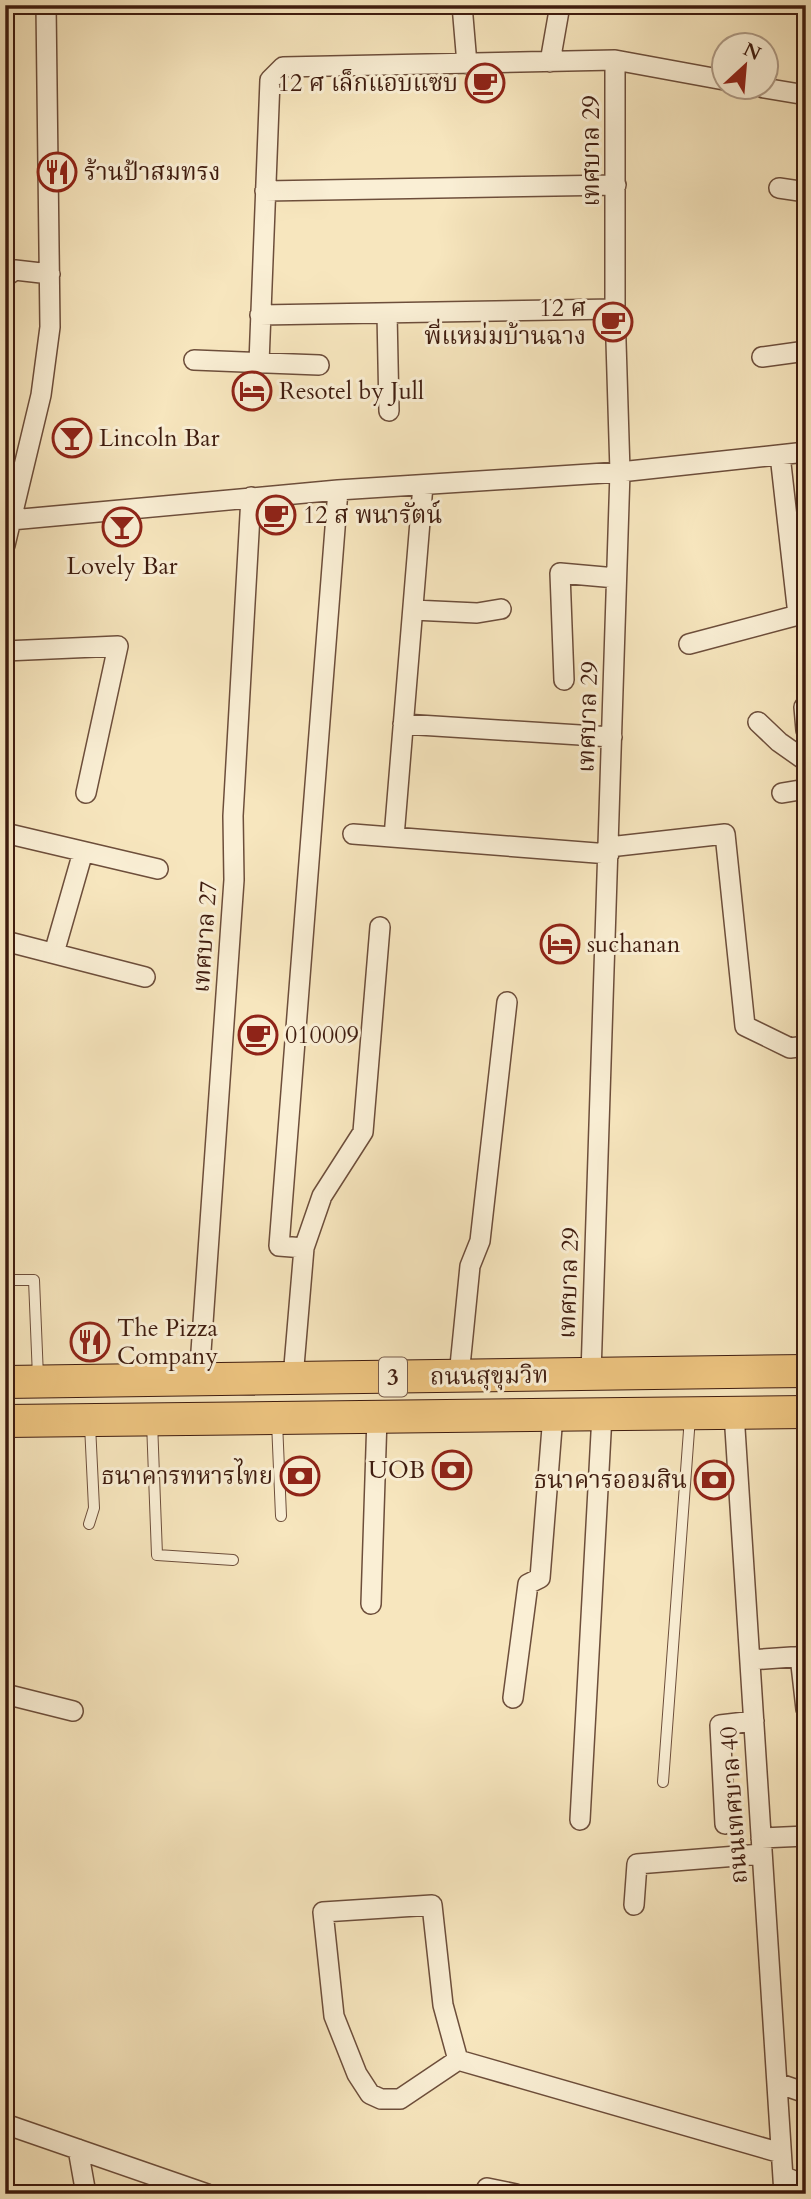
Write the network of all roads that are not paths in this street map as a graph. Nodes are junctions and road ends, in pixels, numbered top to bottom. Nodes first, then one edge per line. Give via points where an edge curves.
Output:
1 (46, 5) edge
2 (462, 5) edge
3 (560, 5) edge
4 (615, 60) junction
5 (550, 62) junction
6 (467, 64) junction
7 (710, 78) edge
8 (780, 91) edge
9 (806, 95) edge
10 (616, 185) junction
11 (779, 188) dead end
12 (265, 191) junction
13 (806, 192) edge
14 (9, 267) edge
15 (50, 274) junction
16 (615, 309) junction
17 (387, 313) junction
18 (260, 315) junction
19 (806, 351) edge
20 (762, 357) dead end
21 (194, 360) dead end
22 (259, 363) junction
23 (319, 365) dead end
24 (389, 411) dead end
25 (806, 452) edge
26 (780, 455) junction
27 (620, 472) junction
28 (423, 485) junction
29 (338, 490) junction
30 (251, 497) junction
31 (11, 520) junction
32 (5, 545) edge
33 (616, 578) junction
34 (501, 608) dead end
35 (413, 610) junction
36 (689, 644) dead end
37 (5, 651) edge
38 (564, 680) dead end
39 (804, 707) dead end
40 (758, 722) dead end
41 (404, 724) junction
42 (806, 730) edge
43 (612, 737) junction
44 (805, 753) edge
45 (806, 789) edge
46 (86, 793) dead end
47 (782, 793) dead end
48 (5, 834) edge
49 (353, 834) dead end
50 (394, 837) junction
51 (609, 851) junction
52 (83, 852) junction
53 (158, 869) dead end
54 (380, 927) dead end
55 (5, 941) edge
56 (54, 953) junction
57 (145, 976) dead end
58 (507, 1002) dead end
59 (806, 1046) edge
60 (304, 1248) junction
61 (5, 1280) edge
62 (806, 1371) edge
63 (590, 1374) junction
64 (459, 1376) junction
65 (293, 1378) junction
66 (199, 1380) junction
67 (5, 1382) edge
68 (39, 1382) junction
69 (806, 1412) edge
70 (690, 1413) junction
71 (734, 1413) junction
72 (553, 1415) junction
73 (602, 1415) junction
74 (377, 1417) junction
75 (277, 1418) junction
76 (90, 1420) junction
77 (5, 1421) edge
78 (152, 1421) junction
79 (281, 1516) dead end
80 (89, 1524) dead end
81 (233, 1560) dead end
82 (371, 1604) dead end
83 (803, 1656) edge
84 (750, 1660) junction
85 (5, 1694) edge
86 (513, 1698) dead end
87 (806, 1709) edge
88 (73, 1710) dead end
89 (754, 1721) junction
90 (663, 1782) dead end
91 (580, 1820) dead end
92 (724, 1824) dead end
93 (806, 1836) edge
94 (762, 1846) junction
95 (634, 1905) dead end
96 (458, 2060) junction
97 (777, 2082) junction
98 (806, 2093) edge
99 (5, 2124) edge
100 (78, 2149) junction
101 (781, 2153) junction
102 (783, 2185) edge
103 (806, 2186) edge
104 (86, 2194) edge
105 (207, 2194) edge
106 (484, 2194) edge
107 (516, 2194) edge

1 - 15 street
2 - 6 street
3 - 5 street
4 - 5 street
4 - 7 street
4 - 10 street, เทศบาล 29
5 - 6 street
6 - 12 street via 283,67 270,80
8 - 9 street
10 - 12 street
10 - 16 street, เทศบาล 29
11 - 13 street
12 - 18 street
14 - 15 street
15 - 31 street via 50,327 41,395
16 - 17 street
16 - 27 street, เทศบาล 29
17 - 18 street
17 - 24 street
18 - 22 street
19 - 20 street
21 - 22 street
22 - 23 street
25 - 26 street
26 - 27 street
26 - 36 street via 798,615
27 - 28 street
27 - 33 street, เทศบาล 29
28 - 29 street
28 - 35 street
29 - 30 street
29 - 60 street via 279,1246
30 - 31 street
30 - 66 street, เทศบาล 27 via 233,816 234,880
31 - 32 street
33 - 38 street via 560,573
33 - 43 street, เทศบาล 29
34 - 35 street via 477,613
35 - 41 street
37 - 46 street via 118,646
39 - 42 street
40 - 44 street via 779,742
41 - 43 street
41 - 50 street
43 - 51 street, เทศบาล 29
45 - 47 street
48 - 52 street
49 - 50 street
50 - 51 street
51 - 59 street via 725,834 745,1026 790,1048
51 - 63 street, เทศบาล 29
52 - 53 street
52 - 56 street
54 - 60 street via 363,1132 322,1196
55 - 56 street
56 - 57 street
58 - 64 street via 480,1241 470,1266
60 - 65 street
61 - 68 lane via 34,1280
62 - 63 highway, ถนนสุขุมวิท / 3
63 - 64 highway, ถนนสุขุมวิท / 3
64 - 65 highway, ถนนสุขุมวิท / 3
65 - 66 highway, ถนนสุขุมวิท / 3
66 - 68 highway, ถนนสุขุมวิท / 3
67 - 68 highway, ถนนสุขุมวิท / 3
69 - 71 highway, ถนนสุขุมวิท / 3
70 - 71 highway, ถนนสุขุมวิท / 3
70 - 73 highway, ถนนสุขุมวิท / 3
70 - 90 lane
71 - 84 street, ถนนเทศบาล 40
72 - 73 highway, ถนนสุขุมวิท / 3
72 - 74 highway, ถนนสุขุมวิท / 3
72 - 86 street via 540,1578 528,1584
73 - 91 street
74 - 75 highway, ถนนสุขุมวิท / 3
74 - 82 street
75 - 78 highway, ถนนสุขุมวิท / 3
75 - 79 lane
76 - 77 highway, ถนนสุขุมวิท / 3
76 - 78 highway, ถนนสุขุมวิท / 3
76 - 80 lane via 94,1508
78 - 81 lane via 157,1555
83 - 84 street
83 - 87 street
84 - 89 street, ถนนเทศบาล 40
85 - 88 street
89 - 92 street via 720,1725
89 - 94 street, ถนนเทศบาล 40
93 - 94 street
94 - 95 street via 637,1864
94 - 97 street, ถนนเทศบาล 40
96 - 96 street via 400,2099 370,2094 334,2016 323,1912 432,1906 443,2005
96 - 101 street
97 - 98 street
97 - 101 street, ถนนเทศบาล 40
99 - 100 street
100 - 104 street
100 - 105 street
101 - 102 street, ถนนเทศบาล 40
102 - 103 street
106 - 107 street via 487,2188

